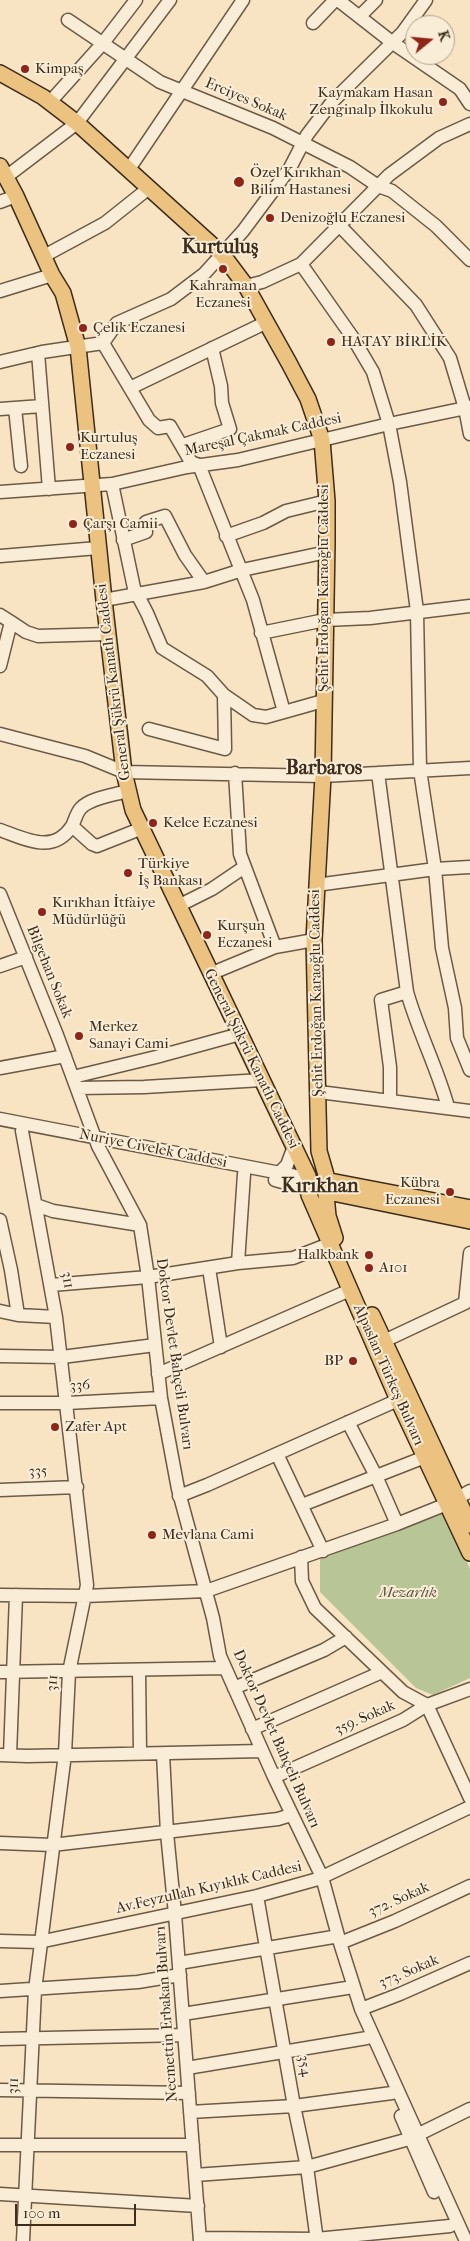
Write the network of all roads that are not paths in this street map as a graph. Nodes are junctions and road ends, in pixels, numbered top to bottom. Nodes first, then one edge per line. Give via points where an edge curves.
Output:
1 (136, 0) edge
2 (170, 0) edge
3 (243, 0) edge
4 (337, 0) edge
5 (376, 0) edge
6 (426, 0) edge
7 (360, 16) junction
8 (68, 20) dead end
9 (313, 23) dead end
10 (103, 43) junction
11 (393, 43) junction
12 (127, 59) junction
13 (0, 73) edge
14 (182, 91) junction
15 (50, 102) junction
16 (470, 104) edge
17 (76, 123) junction
18 (470, 124) edge
19 (302, 144) junction
20 (129, 169) junction
21 (3, 172) edge
22 (378, 186) junction
23 (149, 188) junction
24 (16, 196) junction
25 (0, 202) edge
26 (340, 226) junction
27 (222, 254) junction
28 (44, 256) junction
29 (470, 260) edge
30 (301, 264) junction
31 (52, 275) junction
32 (246, 286) junction
33 (0, 291) edge
34 (267, 322) junction
35 (104, 343) junction
36 (78, 347) junction
37 (212, 348) junction
38 (38, 353) junction
39 (0, 362) edge
40 (130, 388) junction
41 (42, 406) junction
42 (15, 408) junction
43 (468, 408) edge
44 (0, 409) edge
45 (389, 424) junction
46 (470, 434) edge
47 (322, 440) junction
48 (183, 445) junction
49 (199, 465) junction
50 (21, 466) dead end
51 (112, 484) junction
52 (92, 486) junction
53 (49, 489) junction
54 (0, 492) edge
55 (327, 501) junction
56 (226, 536) junction
57 (123, 540) junction
58 (98, 548) junction
59 (327, 552) junction
60 (0, 556) edge
61 (242, 570) junction
62 (204, 582) junction
63 (137, 594) junction
64 (104, 600) junction
65 (470, 606) edge
66 (417, 611) junction
67 (0, 615) edge
68 (325, 620) junction
69 (11, 622) junction
70 (261, 633) junction
71 (108, 634) junction
72 (0, 666) edge
73 (224, 695) junction
74 (323, 701) junction
75 (284, 712) junction
76 (149, 729) dead end
77 (0, 734) edge
78 (224, 749) junction
79 (470, 768) edge
80 (420, 770) junction
81 (124, 772) junction
82 (229, 773) junction
83 (378, 773) junction
84 (323, 776) junction
85 (127, 791) junction
86 (72, 826) junction
87 (140, 828) junction
88 (0, 830) edge
89 (470, 867) edge
90 (243, 868) junction
91 (435, 869) junction
92 (391, 876) junction
93 (316, 885) junction
94 (0, 894) edge
95 (178, 906) junction
96 (314, 940) junction
97 (275, 948) junction
98 (26, 957) junction
99 (0, 966) edge
100 (210, 974) junction
101 (407, 992) junction
102 (240, 1034) junction
103 (65, 1056) junction
104 (0, 1068) edge
105 (470, 1070) edge
106 (262, 1080) junction
107 (75, 1083) junction
108 (319, 1092) junction
109 (390, 1101) junction
110 (448, 1107) junction
111 (470, 1111) edge
112 (0, 1119) edge
113 (0, 1127) edge
114 (22, 1130) junction
115 (97, 1142) junction
116 (293, 1149) junction
117 (279, 1173) junction
118 (244, 1174) junction
119 (306, 1184) junction
120 (327, 1186) junction
121 (36, 1205) junction
122 (470, 1208) edge
123 (0, 1220) edge
124 (470, 1221) edge
125 (0, 1224) edge
126 (140, 1225) junction
127 (329, 1244) junction
128 (470, 1253) edge
129 (238, 1263) junction
130 (209, 1268) junction
131 (6, 1269) edge
132 (148, 1277) junction
133 (51, 1285) junction
134 (350, 1290) junction
135 (468, 1308) edge
136 (0, 1312) edge
137 (18, 1315) junction
138 (56, 1317) junction
139 (384, 1341) junction
140 (155, 1345) junction
141 (221, 1347) junction
142 (0, 1356) edge
143 (62, 1357) junction
144 (158, 1374) junction
145 (161, 1398) junction
146 (398, 1400) junction
147 (0, 1403) edge
148 (67, 1403) junction
149 (348, 1422) junction
150 (276, 1454) junction
151 (425, 1456) junction
152 (376, 1476) junction
153 (77, 1487) junction
154 (0, 1490) edge
155 (179, 1496) junction
156 (458, 1498) edge
157 (302, 1506) junction
158 (397, 1524) junction
159 (470, 1525) edge
160 (323, 1551) junction
161 (470, 1553) edge
162 (301, 1557) junction
163 (206, 1591) junction
164 (0, 1595) edge
165 (16, 1595) junction
166 (85, 1596) junction
167 (346, 1637) junction
168 (225, 1668) junction
169 (139, 1670) junction
170 (0, 1672) edge
171 (14, 1672) junction
172 (69, 1672) junction
173 (382, 1672) junction
174 (234, 1688) junction
175 (470, 1689) edge
176 (428, 1705) junction
177 (252, 1729) junction
178 (140, 1752) junction
179 (262, 1752) junction
180 (65, 1754) junction
181 (163, 1754) junction
182 (5, 1755) edge
183 (274, 1777) junction
184 (470, 1798) edge
185 (470, 1807) edge
186 (291, 1814) junction
187 (167, 1833) junction
188 (0, 1843) edge
189 (52, 1845) junction
190 (320, 1878) junction
191 (470, 1886) edge
192 (257, 1896) junction
193 (175, 1914) junction
194 (336, 1940) junction
195 (0, 1941) edge
196 (39, 1942) junction
197 (267, 1949) junction
198 (470, 1963) edge
199 (179, 1969) junction
200 (351, 1988) junction
201 (35, 1990) junction
202 (0, 1991) edge
203 (275, 2001) junction
204 (361, 2009) junction
205 (183, 2014) junction
206 (184, 2035) junction
207 (32, 2038) junction
208 (367, 2038) junction
209 (0, 2039) edge
210 (286, 2053) junction
211 (187, 2068) junction
212 (0, 2090) edge
213 (30, 2090) junction
214 (189, 2092) junction
215 (392, 2093) junction
216 (294, 2106) junction
217 (470, 2109) edge
218 (190, 2112) junction
219 (413, 2137) junction
220 (0, 2145) edge
221 (193, 2145) junction
222 (27, 2146) junction
223 (307, 2167) junction
224 (195, 2176) junction
225 (0, 2194) edge
226 (25, 2196) junction
227 (198, 2206) junction
228 (450, 2226) junction
229 (377, 2237) edge
230 (200, 2240) edge
231 (316, 2240) edge
232 (23, 2241) edge
233 (457, 2241) edge
234 (466, 2241) edge

1 - 10 street
2 - 12 street
3 - 14 street
4 - 7 street
4 - 9 street
5 - 7 street
6 - 11 street
7 - 11 street
8 - 10 street, Erciyes Sokak
10 - 12 street, Erciyes Sokak
10 - 15 street
11 - 16 street via 460,89
11 - 19 street via 332,102
12 - 14 street, Erciyes Sokak via 160,82
12 - 17 street
13 - 15 main road, Şehit Erdoğan Karaoğlu Caddesi
14 - 19 street, Erciyes Sokak via 273,128
14 - 20 street
15 - 17 main road, Şehit Erdoğan Karaoğlu Caddesi
17 - 20 main road, Şehit Erdoğan Karaoğlu Caddesi
17 - 21 street
18 - 22 street via 439,138
19 - 22 street, Erciyes Sokak via 350,167
19 - 27 street via 290,168
20 - 23 main road, Şehit Erdoğan Karaoğlu Caddesi
21 - 24 main road, General Şükrü Kanatlı Caddesi
22 - 26 street
22 - 29 street, Erciyes Sokak via 392,191 436,226
23 - 27 main road, Şehit Erdoğan Karaoğlu Caddesi
23 - 28 street via 105,223
24 - 25 street
24 - 28 main road, General Şükrü Kanatlı Caddesi
26 - 30 street
26 - 43 street via 416,305 450,358
27 - 32 main road, Şehit Erdoğan Karaoğlu Caddesi
27 - 35 street via 204,274 171,299 117,323
28 - 31 main road, General Şükrü Kanatlı Caddesi
30 - 32 street
30 - 45 street via 373,372
31 - 33 street
31 - 36 main road, General Şükrü Kanatlı Caddesi via 63,293
32 - 34 main road, Şehit Erdoğan Karaoğlu Caddesi
34 - 37 street
34 - 47 main road, Şehit Erdoğan Karaoğlu Caddesi via 308,399
35 - 36 street
35 - 40 street
36 - 38 street
36 - 52 main road, General Şükrü Kanatlı Caddesi
37 - 40 street
37 - 48 street via 230,429
38 - 39 street
38 - 41 street
40 - 48 street via 149,420 158,428 170,426
41 - 42 street
41 - 53 street
42 - 44 street
42 - 50 street
43 - 45 street, Mareşal Çakmak Caddesi
43 - 46 street
45 - 47 street, Mareşal Çakmak Caddesi
45 - 66 street
47 - 49 street, Mareşal Çakmak Caddesi via 238,460
47 - 55 main road, Şehit Erdoğan Karaoğlu Caddesi
48 - 49 street via 191,462
49 - 51 street, Mareşal Çakmak Caddesi
49 - 56 street
51 - 52 street, Mareşal Çakmak Caddesi
51 - 57 street
52 - 53 street, Mareşal Çakmak Caddesi
52 - 58 main road, General Şükrü Kanatlı Caddesi
53 - 54 street, Mareşal Çakmak Caddesi
55 - 56 street via 286,511
55 - 59 main road, Şehit Erdoğan Karaoğlu Caddesi
56 - 61 street
57 - 62 street via 146,532 146,522 165,516 185,555
57 - 63 street
58 - 60 street
58 - 64 main road, General Şükrü Kanatlı Caddesi
59 - 61 street
59 - 68 main road, Şehit Erdoğan Karaoğlu Caddesi
61 - 62 street
61 - 70 street
62 - 63 street
63 - 64 street
63 - 73 street via 162,648 208,676
64 - 71 main road, General Şükrü Kanatlı Caddesi
65 - 66 street
66 - 68 street
66 - 80 street
67 - 69 street
68 - 70 street
68 - 74 main road, Şehit Erdoğan Karaoğlu Caddesi
69 - 71 street via 38,636
69 - 72 street
70 - 75 street
71 - 81 main road, General Şükrü Kanatlı Caddesi
73 - 75 street via 254,715 266,717
73 - 78 street
74 - 75 street
74 - 84 main road, Şehit Erdoğan Karaoğlu Caddesi
76 - 78 street
77 - 81 street via 85,756
78 - 82 street
79 - 80 street
80 - 83 street
80 - 91 street
81 - 82 street
81 - 85 main road, General Şükrü Kanatlı Caddesi
82 - 84 street
82 - 90 street
83 - 84 street
83 - 92 street
84 - 93 main road, Şehit Erdoğan Karaoğlu Caddesi
85 - 86 street via 90,802 81,808
85 - 87 main road, General Şükrü Kanatlı Caddesi
86 - 87 street via 97,846
86 - 88 street via 61,838 43,844
87 - 95 main road, General Şükrü Kanatlı Caddesi
89 - 91 street
90 - 95 street
90 - 97 street
91 - 92 street
91 - 105 street via 442,948 455,1008 457,1038
92 - 93 street
92 - 101 street
93 - 96 main road, Şehit Erdoğan Karaoğlu Caddesi
94 - 98 street, Bilgehan Sokak
95 - 100 main road, General Şükrü Kanatlı Caddesi
96 - 97 street
96 - 108 main road, Şehit Erdoğan Karaoğlu Caddesi
97 - 100 street
98 - 99 street
98 - 103 street, Bilgehan Sokak
100 - 102 main road, General Şükrü Kanatlı Caddesi
101 - 109 street via 381,1000 390,1067
101 - 110 street
102 - 106 main road, General Şükrü Kanatlı Caddesi
102 - 107 street
103 - 104 street
103 - 107 street, Bilgehan Sokak
106 - 107 street via 144,1087
106 - 116 main road, General Şükrü Kanatlı Caddesi
107 - 115 street, Bilgehan Sokak
108 - 109 street
108 - 120 main road, Şehit Erdoğan Karaoğlu Caddesi via 319,1150
109 - 110 street
110 - 111 street
112 - 115 street, Nuriye Civelek Caddesi
113 - 114 street, Nuriye Civelek Caddesi
114 - 115 street, Nuriye Civelek Caddesi
114 - 121 street, 311
115 - 117 street, Nuriye Civelek Caddesi
115 - 118 street, Nuriye Civelek Caddesi
115 - 126 street, Doktor Devlet Bahçeli Bulvarı
116 - 117 street via 287,1165
116 - 119 main road, General Şükrü Kanatlı Caddesi
117 - 119 street, Nuriye Civelek Caddesi
118 - 119 street, Nuriye Civelek Caddesi
118 - 129 street
119 - 120 main road, Nuriye Civelek Caddesi via 317,1172
119 - 120 main road, Nuriye Civelek Caddesi via 319,1198
119 - 127 main road, Alpaslan Türkeş Bulvarı
120 - 122 main road
120 - 124 main road
120 - 139 main road, Alpaslan Türkeş Bulvarı via 328,1216 335,1238
121 - 126 street
121 - 133 street, 311
123 - 125 street
125 - 131 street
126 - 132 street, Doktor Devlet Bahçeli Bulvarı
127 - 129 street via 293,1258
127 - 134 main road, Alpaslan Türkeş Bulvarı
128 - 135 street
129 - 130 street
130 - 132 street
130 - 141 street
131 - 137 street
132 - 133 street
132 - 140 street, Doktor Devlet Bahçeli Bulvarı
133 - 138 street, 311
134 - 141 street
134 - 146 main road, Alpaslan Türkeş Bulvarı
135 - 139 street
136 - 137 street
137 - 138 street
138 - 143 street, 311
139 - 156 main road, Alpaslan Türkeş Bulvarı
140 - 143 street
140 - 144 street, Doktor Devlet Bahçeli Bulvarı
141 - 144 street
142 - 143 street
143 - 148 street, 311
144 - 145 street, Doktor Devlet Bahçeli Bulvarı
145 - 148 street, 336
145 - 155 street, Doktor Devlet Bahçeli Bulvarı
146 - 149 street
146 - 151 main road, Alpaslan Türkeş Bulvarı
147 - 148 street, 336
148 - 153 street, 311
149 - 150 street
149 - 152 street
150 - 155 street
150 - 157 street
151 - 152 street
151 - 156 main road, Alpaslan Türkeş Bulvarı
152 - 157 street
152 - 158 street
153 - 154 street, 335
153 - 166 street, 311 via 87,1585
155 - 163 street, Doktor Devlet Bahçeli Bulvarı
156 - 158 street
156 - 159 main road, Alpaslan Türkeş Bulvarı
156 - 161 main road, Alpaslan Türkeş Bulvarı
157 - 160 street
158 - 160 street
160 - 162 street
162 - 163 street
162 - 167 street via 302,1581 315,1608
163 - 166 street
163 - 168 street, Doktor Devlet Bahçeli Bulvarı
164 - 165 street
165 - 166 street
165 - 171 street
166 - 172 street, 311
167 - 173 street
167 - 174 street via 324,1650
168 - 169 street
168 - 174 street, Doktor Devlet Bahçeli Bulvarı
169 - 172 street
169 - 178 street
170 - 171 street
171 - 172 street
171 - 182 street
172 - 180 street, 311
173 - 176 street via 403,1692
173 - 177 street
174 - 177 street, Doktor Devlet Bahçeli Bulvarı
175 - 176 street, 359. Sokak
176 - 183 street, 359. Sokak via 402,1720
176 - 184 street
177 - 179 street, Doktor Devlet Bahçeli Bulvarı
178 - 180 street
178 - 181 street
179 - 181 street
179 - 183 street, Doktor Devlet Bahçeli Bulvarı
180 - 182 street
180 - 189 street, 311
181 - 187 street, Necmettin Erbakan Bulvarı
183 - 186 street, Doktor Devlet Bahçeli Bulvarı
185 - 190 street, Av.Feyzullah Kıyıklık Caddesi
186 - 187 street
186 - 190 street, Doktor Devlet Bahçeli Bulvarı
187 - 189 street
187 - 193 street, Necmettin Erbakan Bulvarı
188 - 189 street
189 - 196 street, 311
190 - 192 street, Av.Feyzullah Kıyıklık Caddesi
190 - 194 street, Doktor Devlet Bahçeli Bulvarı
191 - 194 street, 372. Sokak via 395,1921
192 - 193 street, Av.Feyzullah Kıyıklık Caddesi
192 - 197 street, 354
193 - 196 street, Av.Feyzullah Kıyıklık Caddesi
193 - 199 street, Necmettin Erbakan Bulvarı
194 - 197 street, 372. Sokak
194 - 200 street, Doktor Devlet Bahçeli Bulvarı
195 - 196 street, Av.Feyzullah Kıyıklık Caddesi
196 - 201 street, 311
197 - 199 street, 372. Sokak
197 - 203 street, 354
198 - 204 street, 373. Sokak
199 - 201 street, 372. Sokak via 138,1982
199 - 205 street, Necmettin Erbakan Bulvarı
200 - 203 street
200 - 204 street, Doktor Devlet Bahçeli Bulvarı
200 - 208 street, Doktor Devlet Bahçeli Bulvarı
201 - 202 street, 372. Sokak
201 - 207 street, 311
203 - 205 street
203 - 210 street, 354
204 - 219 street, Doktor Devlet Bahçeli Bulvarı via 387,2064
205 - 206 street, Necmettin Erbakan Bulvarı
206 - 207 street
206 - 211 street, Necmettin Erbakan Bulvarı
207 - 209 street
207 - 213 street, 311
208 - 210 street
208 - 215 street, Doktor Devlet Bahçeli Bulvarı
210 - 211 street
210 - 216 street, 354
211 - 214 street, Necmettin Erbakan Bulvarı
212 - 213 street
213 - 214 street
213 - 222 street, 311
214 - 218 street, Necmettin Erbakan Bulvarı
215 - 216 street
215 - 219 street, Doktor Devlet Bahçeli Bulvarı
216 - 218 street
216 - 223 street, 354
217 - 219 street
218 - 221 street, Necmettin Erbakan Bulvarı
219 - 223 street
219 - 228 street, Doktor Devlet Bahçeli Bulvarı
219 - 234 street, Doktor Devlet Bahçeli Bulvarı
220 - 222 street
221 - 222 street
221 - 224 street, Necmettin Erbakan Bulvarı
222 - 226 street, 311
223 - 224 street
223 - 231 street, 354
224 - 227 street, Necmettin Erbakan Bulvarı
225 - 226 street
226 - 227 street
226 - 232 street, 311
227 - 230 street, Necmettin Erbakan Bulvarı
228 - 229 street
228 - 233 street, Doktor Devlet Bahçeli Bulvarı
229 - 231 street
230 - 231 street

